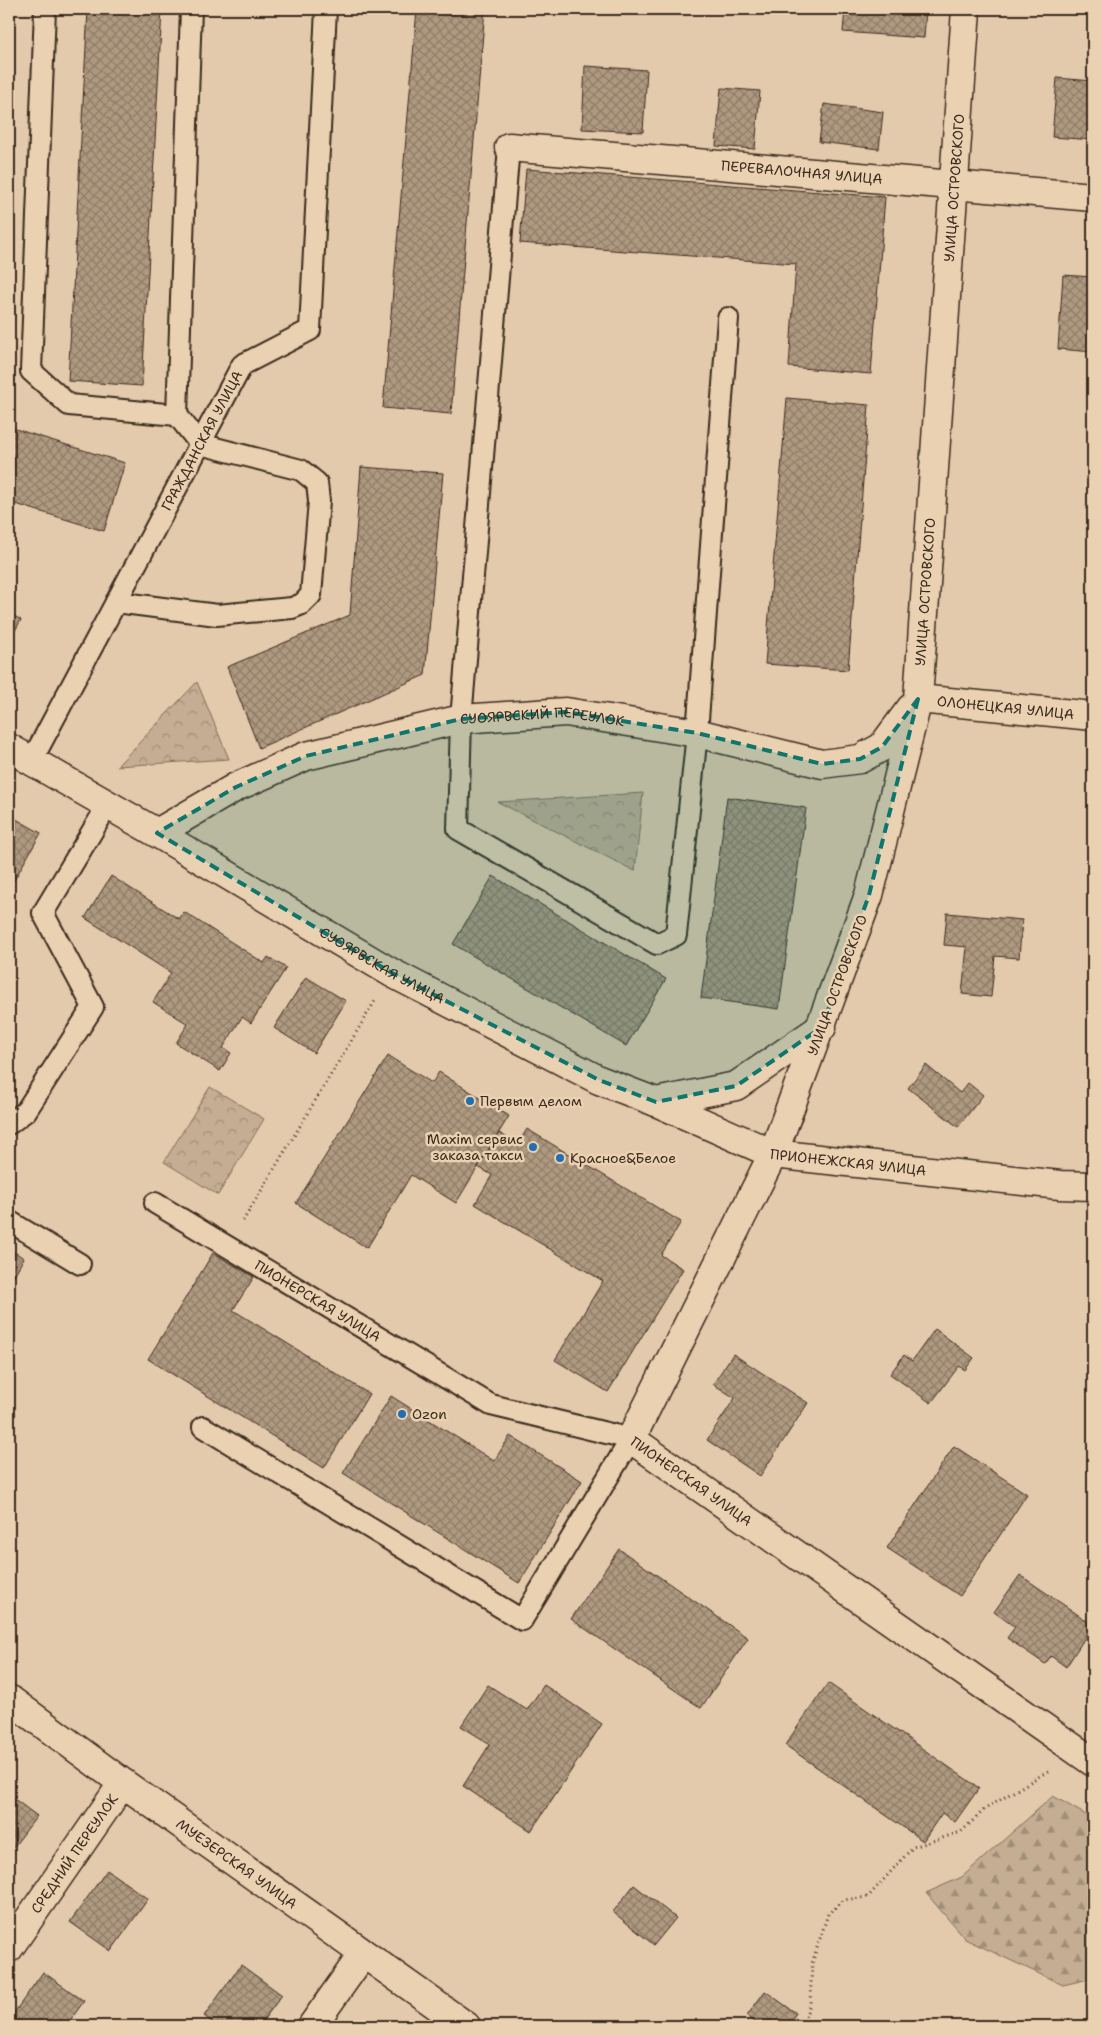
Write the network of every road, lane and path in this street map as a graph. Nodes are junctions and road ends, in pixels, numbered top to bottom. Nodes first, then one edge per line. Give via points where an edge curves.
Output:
1 (45, 9) edge
2 (191, 9) edge
3 (326, 9) edge
4 (966, 9) edge
5 (509, 147) joint
6 (954, 184) junction
7 (1093, 197) edge
8 (728, 318) dead end
9 (178, 415) junction
10 (200, 444) junction
11 (116, 602) junction
12 (918, 699) junction
13 (1093, 716) edge
14 (461, 719) junction
15 (697, 733) junction
16 (20, 755) edge
17 (108, 805) junction
18 (157, 832) junction
19 (377, 998) dead end
20 (822, 1027) junction
21 (656, 1102) junction
22 (9, 1124) edge
23 (773, 1154) junction
24 (1093, 1186) edge
25 (155, 1202) dead end
26 (9, 1221) edge
27 (228, 1245) junction
28 (80, 1264) dead end
29 (203, 1427) dead end
30 (631, 1439) junction
31 (9, 1699) edge
32 (1085, 1757) edge
33 (123, 1783) junction
34 (9, 1948) edge
35 (362, 1954) junction
36 (312, 2026) edge
37 (466, 2026) edge
38 (802, 2026) edge

1 - 9 lane via 31,371 69,405
2 - 9 lane
3 - 10 lane, ГРАЖДАНСКАЯ УЛИЦА via 310,330 242,365
4 - 6 street, УЛИЦА ОСТРОВСКОГО
5 - 6 street, ПЕРЕВАЛОЧНАЯ УЛИЦА
5 - 14 lane
6 - 7 street, ПЕРЕВАЛОЧНАЯ УЛИЦА
6 - 12 street, УЛИЦА ОСТРОВСКОГО
8 - 15 lane
9 - 10 lane
10 - 11 lane, ГРАЖДАНСКАЯ УЛИЦА
10 - 11 lane via 301,470 317,483 319,501 311,595 292,608 216,615
11 - 16 lane, ГРАЖДАНСКАЯ УЛИЦА
12 - 13 street, ОЛОНЕЦКАЯ УЛИЦА
12 - 15 street, СУОЯРВСКИЙ ПЕРЕУЛОК via 882,746 860,759 822,764
12 - 20 street, УЛИЦА ОСТРОВСКОГО via 869,895
14 - 15 street, СУОЯРВСКИЙ ПЕРЕУЛОК via 566,712
14 - 15 lane via 458,829 657,944 676,935
14 - 18 street, СУОЯРВСКИЙ ПЕРЕУЛОК via 306,756 236,787
16 - 17 street, СУОЯРВСКАЯ УЛИЦА
17 - 18 street, СУОЯРВСКАЯ УЛИЦА
17 - 22 lane via 43,913 93,1007 26,1111
18 - 21 street, СУОЯРВСКАЯ УЛИЦА via 392,973 599,1080
19 - 27 path
20 - 21 street via 736,1086
20 - 23 street, УЛИЦА ОСТРОВСКОГО
21 - 23 street, СУОЯРВСКАЯ УЛИЦА
23 - 24 street, ПРИОНЕЖСКАЯ УЛИЦА
23 - 30 street, ПРИОНЕЖСКАЯ УЛИЦА
25 - 27 lane, ПИОНЕРСКАЯ УЛИЦА
26 - 28 lane
27 - 30 lane, ПИОНЕРСКАЯ УЛИЦА via 491,1405
29 - 30 lane via 522,1620
30 - 32 street, ПИОНЕРСКАЯ УЛИЦА
31 - 33 street, МУЕЗЕРСКАЯ УЛИЦА
32 - 38 path via 985,1809 961,1832 913,1846 868,1897 843,1900 828,1914 812,1963 810,2004
33 - 34 street, СРЕДНИЙ ПЕРЕУЛОК
33 - 35 street, МУЕЗЕРСКАЯ УЛИЦА
35 - 36 street
35 - 37 street, МУЕЗЕРСКАЯ УЛИЦА

